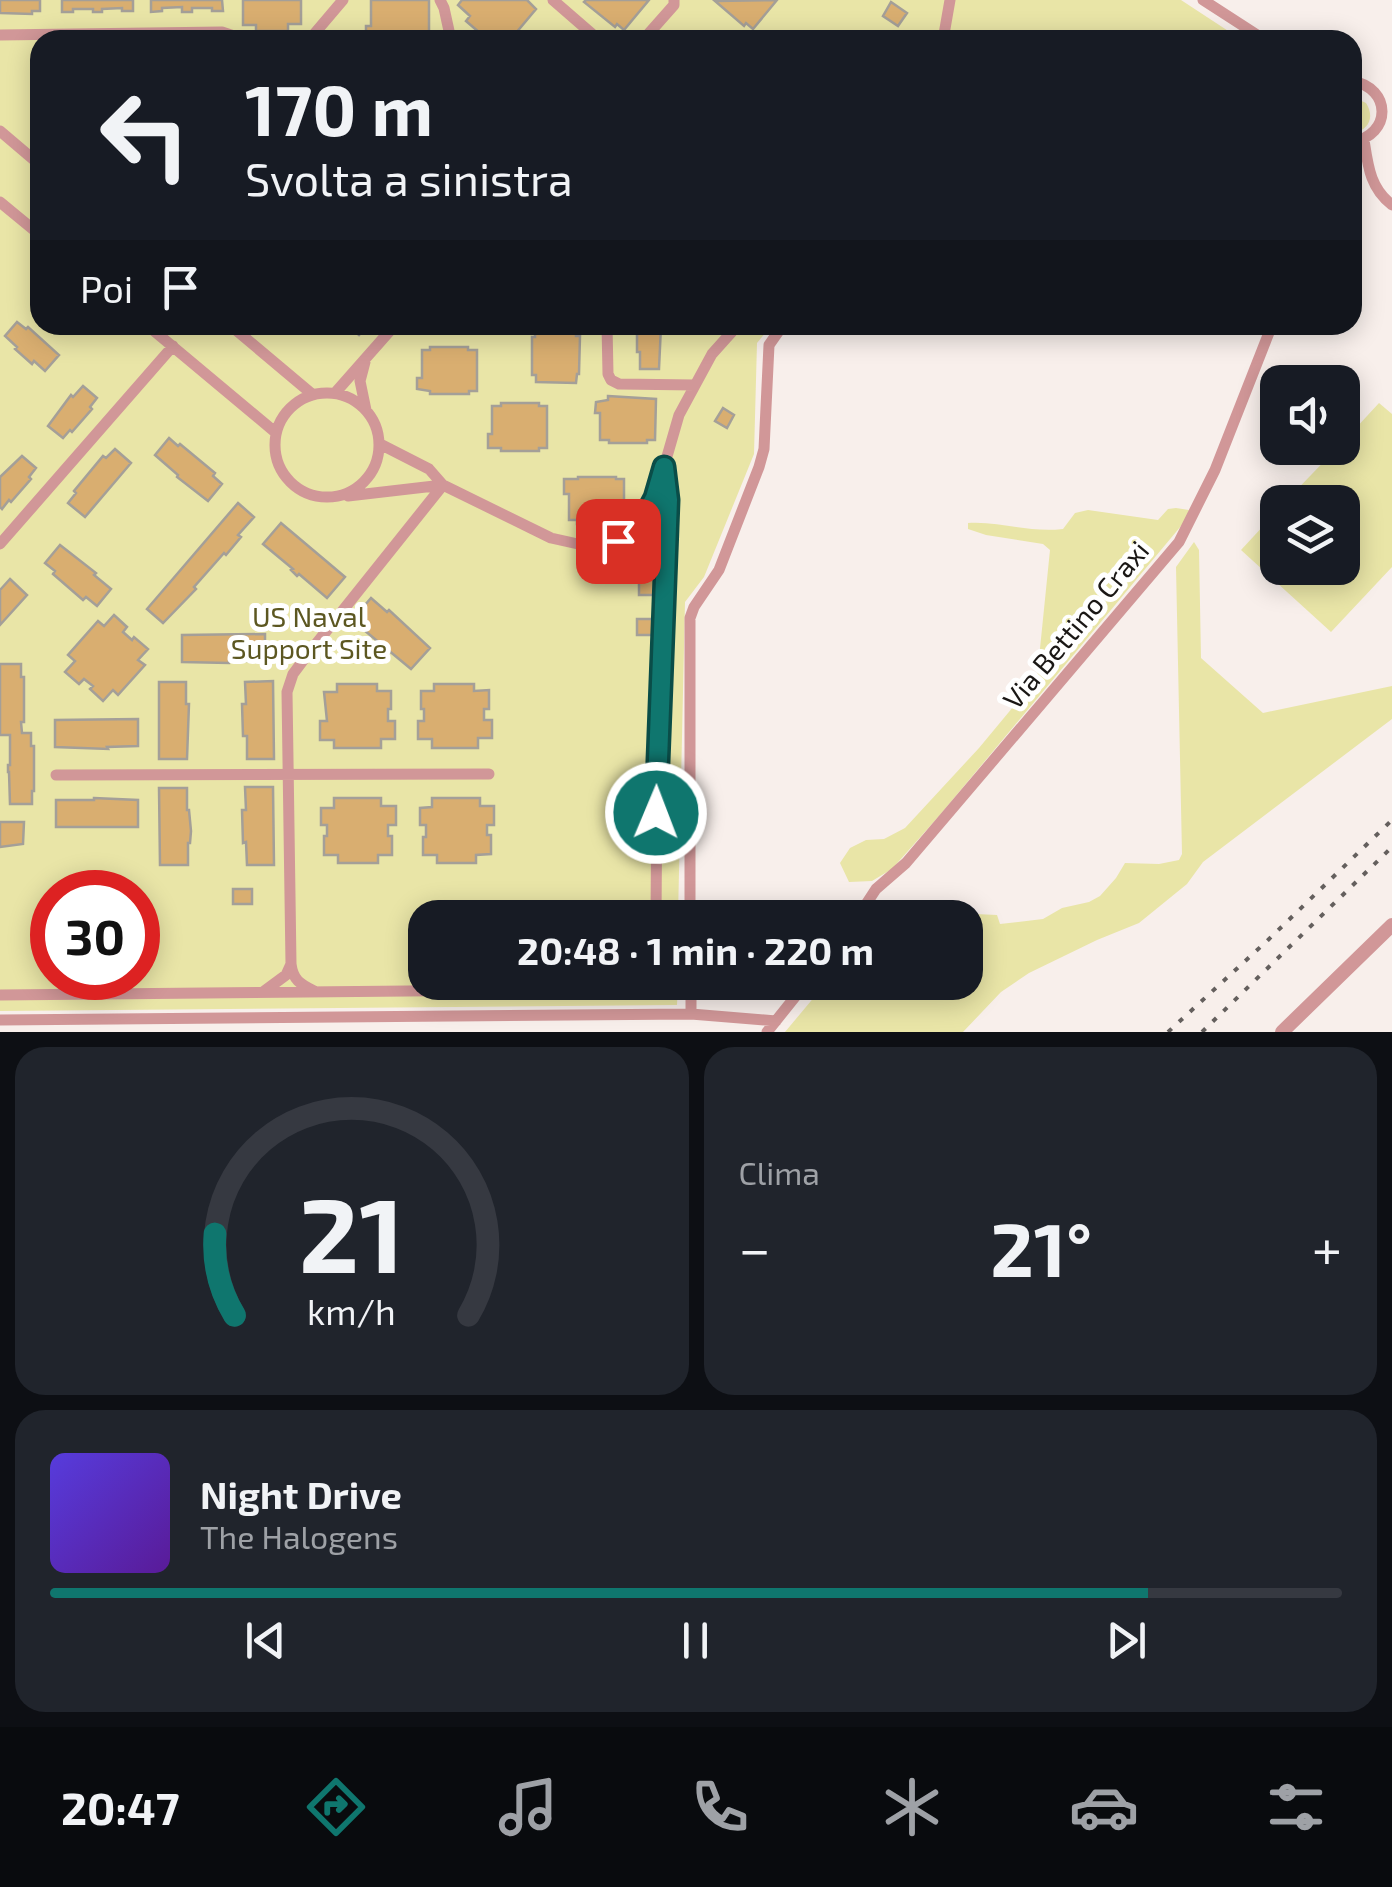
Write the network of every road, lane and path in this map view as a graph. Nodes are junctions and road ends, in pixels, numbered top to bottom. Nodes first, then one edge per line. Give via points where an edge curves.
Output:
1 (343, 0) edge
2 (440, 0) edge
3 (552, 0) edge
4 (674, 0) edge
5 (950, 0) edge
6 (1204, 0) edge
7 (318, 30) edge
8 (450, 30) edge
9 (587, 30) edge
10 (652, 30) edge
11 (945, 30) edge
12 (1249, 30) edge
13 (0, 35) edge
14 (30, 35) edge
15 (1362, 83) edge
16 (1386, 126) edge
17 (0, 131) edge
18 (1362, 139) edge
19 (1362, 152) edge
20 (30, 156) edge
21 (0, 202) edge
22 (1392, 204) edge
23 (30, 228) edge
24 (159, 335) edge
25 (242, 335) edge
26 (386, 335) edge
27 (608, 335) edge
28 (729, 335) edge
29 (776, 335) edge
30 (1268, 335) edge
31 (173, 346) junction
32 (366, 358) junction
33 (694, 385) junction
34 (335, 393) junction
35 (312, 394) junction
36 (366, 410) junction
37 (276, 432) junction
38 (380, 444) junction
39 (664, 467) junction
40 (443, 485) junction
41 (333, 498) junction
42 (0, 544) edge
43 (288, 774) junction
44 (489, 774) dead end
45 (56, 775) dead end
46 (656, 900) edge
47 (690, 900) edge
48 (869, 900) edge
49 (1392, 924) edge
50 (291, 964) junction
51 (408, 992) edge
52 (262, 993) junction
53 (318, 993) junction
54 (0, 995) edge
55 (691, 1000) edge
56 (793, 1000) edge
57 (691, 1014) junction
58 (348, 1018) junction
59 (0, 1020) edge
60 (776, 1021) junction
61 (347, 1032) edge
62 (767, 1032) edge
63 (1282, 1032) edge

1 - 7 street
2 - 8 street
3 - 9 street
4 - 10 street
5 - 11 street
6 - 12 street
13 - 14 street
15 - 16 street via 1379,98
16 - 18 street
17 - 20 street
19 - 22 street via 1375,189
21 - 23 street
24 - 31 street
25 - 35 street
26 - 32 street
27 - 33 street via 610,380
28 - 33 street
29 - 47 street via 769,345 759,466 719,570 690,618
30 - 48 street, Via Bettino Craxi via 1179,542
31 - 37 street
31 - 42 street
32 - 34 street
32 - 36 street via 360,381
33 - 39 street
34 - 35 street
34 - 36 street
35 - 37 street via 283,415
36 - 38 street
37 - 41 street via 274,449 287,480 300,491
38 - 40 street
38 - 41 street via 371,474
39 - 40 street via 639,528 618,541 587,546 551,538
39 - 46 street
40 - 41 street
40 - 43 street via 294,674 287,692
43 - 44 street
43 - 45 street
43 - 50 street
49 - 63 street
50 - 52 street
50 - 53 street via 298,982
51 - 53 street
52 - 53 street
52 - 54 street
55 - 57 street
56 - 60 street
57 - 58 street
57 - 60 street
58 - 59 street
58 - 61 street
60 - 62 street

